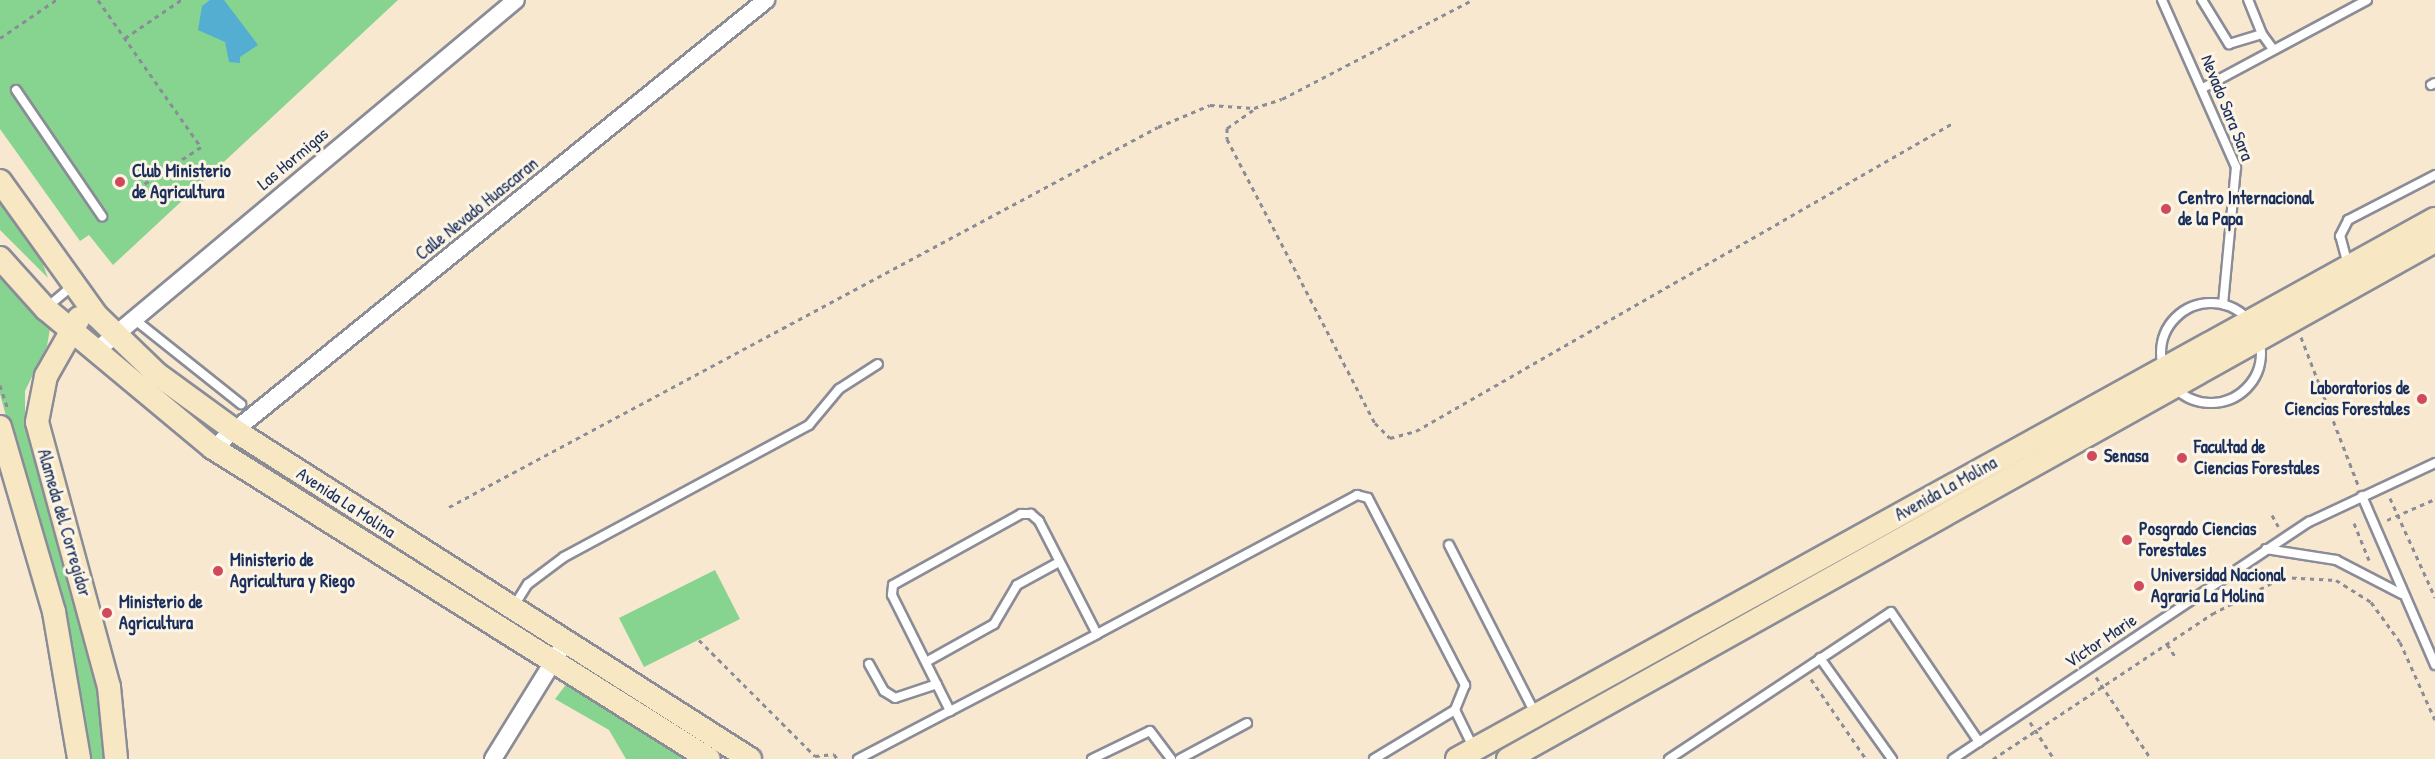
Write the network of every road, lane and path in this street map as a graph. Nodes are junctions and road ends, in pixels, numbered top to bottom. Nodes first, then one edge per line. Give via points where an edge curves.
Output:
1 (56, 0) edge
2 (98, 0) edge
3 (181, 0) edge
4 (516, 0) edge
5 (766, 0) edge
6 (1472, 0) edge
7 (2162, 0) edge
8 (2202, 0) edge
9 (2248, 0) edge
10 (2367, 0) edge
11 (2262, 34) junction
12 (0, 38) edge
13 (124, 38) junction
14 (2273, 50) junction
15 (2203, 88) junction
16 (16, 90) dead end
17 (1254, 108) junction
18 (1953, 123) dead end
19 (2435, 175) edge
20 (0, 181) edge
21 (132, 192) dead end
22 (102, 216) dead end
23 (2435, 219) edge
24 (2435, 241) edge
25 (0, 258) edge
26 (2349, 267) junction
27 (75, 290) junction
28 (2223, 304) junction
29 (46, 309) junction
30 (2294, 318) junction
31 (134, 319) junction
32 (2254, 330) junction
33 (72, 331) junction
34 (115, 335) junction
35 (96, 351) junction
36 (878, 364) dead end
37 (2168, 378) junction
38 (0, 385) edge
39 (240, 404) dead end
40 (5, 421) edge
41 (234, 430) junction
42 (213, 448) junction
43 (2435, 463) edge
44 (2388, 494) dead end
45 (2362, 496) junction
46 (2435, 499) edge
47 (449, 507) dead end
48 (2272, 514) dead end
49 (2398, 515) junction
50 (2354, 523) dead end
51 (2278, 526) dead end
52 (2372, 527) junction
53 (1449, 545) dead end
54 (2266, 549) junction
55 (2369, 560) dead end
56 (1059, 562) junction
57 (2433, 588) edge
58 (2376, 591) dead end
59 (2402, 594) junction
60 (2435, 597) edge
61 (2371, 602) junction
62 (513, 610) junction
63 (1097, 634) junction
64 (699, 640) dead end
65 (2168, 644) junction
66 (559, 652) junction
67 (1820, 658) junction
68 (2176, 658) dead end
69 (926, 662) junction
70 (868, 664) dead end
71 (2435, 665) edge
72 (2091, 668) junction
73 (1810, 677) dead end
74 (937, 684) junction
75 (2102, 687) junction
76 (1455, 710) junction
77 (950, 711) junction
78 (2024, 713) junction
79 (1536, 715) junction
80 (2435, 720) edge
81 (1247, 723) dead end
82 (2036, 731) junction
83 (1979, 742) junction
84 (1466, 754) edge
85 (79, 759) edge
86 (116, 759) edge
87 (493, 759) edge
88 (709, 759) edge
89 (750, 759) edge
90 (837, 759) edge
91 (858, 759) edge
92 (1092, 759) edge
93 (1171, 759) edge
94 (1180, 759) edge
95 (1374, 759) edge
96 (1508, 759) edge
97 (1670, 759) edge
98 (1866, 759) edge
99 (1892, 759) edge
100 (1953, 759) edge
101 (1993, 759) edge
102 (2054, 759) edge
103 (2151, 759) edge

1 - 12 path
2 - 13 path
3 - 13 path
4 - 31 street, Las Hormigas
5 - 41 street, Calle Nevado Huascaran
6 - 17 path
7 - 15 lane, Nevado Sara Sara
8 - 11 lane via 2224,42
9 - 11 lane
10 - 14 lane
11 - 14 lane
13 - 21 path via 201,147
14 - 15 lane
15 - 28 lane, Nevado Sara Sara via 2236,167
16 - 22 lane
17 - 18 path via 1227,128 1227,139 1375,423 1390,438 1416,431
17 - 47 path via 1210,105 1158,127
19 - 26 lane via 2349,220 2340,236
20 - 27 main road, Avenida La Molina
23 - 26 main road, Avenida La Molina
24 - 30 main road, Avenida La Molina
25 - 29 main road, Avenida La Molina
26 - 32 main road, Avenida La Molina
27 - 29 lane
27 - 33 main road, Alameda del Corregidor via 79,318
27 - 34 main road, Avenida La Molina
28 - 32 lane
28 - 37 lane via 2205,303 2174,319 2164,334
29 - 33 main road, Avenida La Molina
30 - 32 main road, Avenida La Molina
30 - 45 path
31 - 34 street, Las Hormigas
31 - 39 lane
32 - 37 main road, Avenida La Molina
32 - 37 lane via 2256,376 2244,391 2208,403
33 - 35 main road, Avenida La Molina
33 - 86 main road, Alameda del Corregidor via 46,376 38,422 109,687
34 - 35 street, Las Hormigas
34 - 41 main road, Avenida La Molina
35 - 42 main road, Avenida La Molina
36 - 62 lane via 839,389 809,425 558,562 528,584
37 - 79 main road, Avenida La Molina
37 - 96 main road, Avenida La Molina
38 - 40 path
40 - 85 main road, Alameda del Corregidor via 54,612
41 - 42 street, Calle Nevado Huascaran
41 - 62 main road, Avenida La Molina
42 - 66 main road, Avenida La Molina
43 - 45 lane, Víctor Marie
44 - 49 path
45 - 52 lane
45 - 54 lane, Víctor Marie
46 - 49 path
48 - 51 path
49 - 52 path
49 - 57 path
50 - 55 path
52 - 59 lane
53 - 79 lane
54 - 59 lane via 2336,560
54 - 72 lane, Víctor Marie
56 - 63 lane
56 - 69 lane via 1017,585 994,624
56 - 69 lane via 1040,521 1021,514 899,578 892,595
57 - 60 path
58 - 61 path
59 - 71 lane
61 - 65 path via 2336,580 2283,577 2248,591
61 - 80 path via 2400,642
62 - 66 main road, Avenida La Molina
63 - 76 lane via 1357,495 1368,498 1376,510 1465,685
63 - 77 lane
64 - 90 path via 815,756 834,754
65 - 68 path
65 - 75 path
66 - 87 street
66 - 88 main road, Avenida La Molina
66 - 89 main road, Avenida La Molina
67 - 83 lane via 1891,612
67 - 97 lane
67 - 99 lane
69 - 74 lane
70 - 74 lane via 884,691 895,698
72 - 75 path
72 - 78 lane, Víctor Marie
73 - 98 path
74 - 77 lane
75 - 82 path
75 - 103 path
76 - 84 lane
76 - 95 lane
77 - 91 lane
78 - 82 path
78 - 83 lane, Víctor Marie
79 - 84 main road, Avenida La Molina
81 - 94 lane
82 - 101 path
82 - 102 path
83 - 100 lane, Víctor Marie
92 - 93 lane via 1150,731

